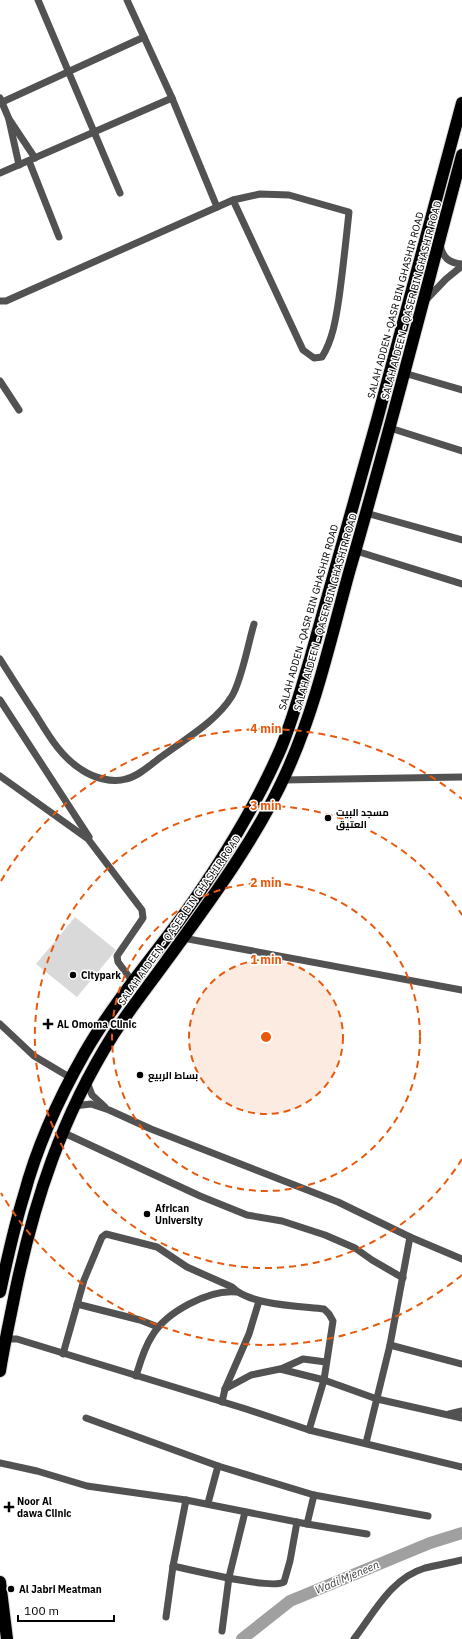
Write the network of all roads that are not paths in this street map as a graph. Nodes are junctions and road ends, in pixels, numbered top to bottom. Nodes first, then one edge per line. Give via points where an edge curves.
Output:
1 (38, 0) edge
2 (127, 0) edge
3 (144, 37) junction
4 (68, 72) junction
5 (172, 98) junction
6 (1, 101) edge
7 (462, 103) edge
8 (9, 118) junction
9 (94, 132) junction
10 (462, 155) edge
11 (32, 159) junction
12 (19, 165) junction
13 (0, 173) edge
14 (120, 193) dead end
15 (233, 200) junction
16 (217, 207) junction
17 (59, 237) dead end
18 (439, 241) junction
19 (462, 265) edge
20 (2, 302) edge
21 (424, 302) junction
22 (404, 373) junction
23 (0, 381) edge
24 (462, 390) edge
25 (19, 410) dead end
26 (390, 428) junction
27 (462, 451) edge
28 (366, 514) junction
29 (462, 540) edge
30 (356, 551) junction
31 (336, 562) junction
32 (351, 566) junction
33 (462, 584) edge
34 (254, 624) dead end
35 (0, 659) edge
36 (1, 703) edge
37 (0, 776) edge
38 (462, 777) edge
39 (283, 780) junction
40 (92, 842) junction
41 (183, 938) junction
42 (134, 982) junction
43 (462, 990) edge
44 (0, 1024) edge
45 (71, 1078) junction
46 (87, 1082) junction
47 (74, 1106) junction
48 (108, 1110) junction
49 (62, 1132) junction
50 (410, 1238) junction
51 (462, 1259) edge
52 (7, 1261) junction
53 (0, 1273) edge
54 (403, 1278) junction
55 (0, 1292) edge
56 (237, 1292) junction
57 (259, 1301) junction
58 (77, 1304) junction
59 (158, 1327) junction
60 (10, 1336) junction
61 (390, 1345) junction
62 (63, 1354) junction
63 (326, 1362) junction
64 (462, 1364) edge
65 (280, 1370) junction
66 (0, 1371) edge
67 (136, 1376) junction
68 (324, 1380) junction
69 (226, 1389) junction
70 (377, 1399) junction
71 (222, 1402) junction
72 (462, 1411) edge
73 (447, 1415) junction
74 (86, 1418) dead end
75 (462, 1418) edge
76 (309, 1430) junction
77 (366, 1443) junction
78 (0, 1463) edge
79 (218, 1466) junction
80 (462, 1468) edge
81 (314, 1495) junction
82 (186, 1500) junction
83 (208, 1503) junction
84 (245, 1512) junction
85 (428, 1516) dead end
86 (297, 1522) junction
87 (307, 1524) junction
88 (367, 1534) dead end
89 (462, 1560) edge
90 (173, 1566) junction
91 (229, 1577) junction
92 (0, 1582) edge
93 (166, 1616) dead end
94 (222, 1631) dead end
95 (357, 1638) edge
96 (6, 1639) edge

1 - 4 street
2 - 3 street
3 - 4 street
3 - 5 street
4 - 6 street
4 - 9 street
5 - 9 street
5 - 16 street
6 - 8 street
7 - 31 highway, SALAH ADDEN -QASR BIN GHASHIR ROAD
8 - 11 street
8 - 12 street
9 - 11 street
9 - 14 street
10 - 18 highway, SALAH ALDEEN - QASER BIN GHASHIR ROAD
11 - 12 street
11 - 17 street
12 - 13 street
15 - 15 street via 303,350 314,358 322,357 333,331 349,212 289,196 260,194
15 - 16 street
16 - 20 street
18 - 19 street via 446,258
18 - 21 highway, SALAH ALDEEN - QASER BIN GHASHIR ROAD
19 - 21 street
21 - 22 highway, SALAH ALDEEN - QASER BIN GHASHIR ROAD
22 - 24 street
22 - 26 highway, SALAH ALDEEN - QASER BIN GHASHIR ROAD
23 - 25 street
26 - 27 street
26 - 28 highway, SALAH ALDEEN - QASER BIN GHASHIR ROAD
28 - 29 street
28 - 30 highway, SALAH ALDEEN - QASER BIN GHASHIR ROAD
30 - 32 highway, SALAH ALDEEN - QASER BIN GHASHIR ROAD
30 - 33 street
31 - 32 highway
31 - 42 highway, SALAH ADDEN -QASR BIN GHASHIR ROAD via 299,696 264,785 213,871
32 - 39 highway, SALAH ALDEEN - QASER BIN GHASHIR ROAD via 309,715
34 - 35 street via 237,684 225,705 190,736 138,774 125,780 95,777 82,770 61,752
36 - 40 street
37 - 40 street
38 - 39 street
39 - 41 highway, SALAH ALDEEN - QASER BIN GHASHIR ROAD via 251,838
40 - 42 street via 142,910 143,918 118,956 118,962
41 - 43 street
41 - 46 highway, SALAH ALDEEN - QASER BIN GHASHIR ROAD via 124,1018
42 - 45 highway, SALAH ADDEN -QASR BIN GHASHIR ROAD via 93,1038
44 - 45 street via 34,1056
45 - 52 highway, SALAH ADDEN -QASR BIN GHASHIR ROAD via 31,1172
46 - 47 highway, SALAH ALDEEN - QASER BIN GHASHIR ROAD
46 - 48 street via 92,1095
47 - 48 street via 91,1104
47 - 49 highway, SALAH ALDEEN - QASER BIN GHASHIR ROAD
48 - 50 street via 338,1202
49 - 54 street via 247,1215 282,1221 325,1235 355,1248
49 - 60 highway, SALAH ALDEEN - QASER BIN GHASHIR ROAD via 32,1219
50 - 51 street
50 - 54 street
52 - 53 highway
52 - 55 highway, SALAH ADDEN -QASR BIN GHASHIR ROAD
54 - 61 street
56 - 57 street
56 - 58 street via 232,1287 187,1267 157,1247 106,1234 102,1237 84,1280
56 - 59 street via 226,1292 200,1299
57 - 63 street via 324,1309 333,1321
57 - 69 street via 249,1334
58 - 59 street
58 - 62 street
59 - 67 street via 151,1336
60 - 62 street
60 - 66 highway, SALAH ALDEEN - QASER BIN GHASHIR ROAD
61 - 64 street
61 - 70 street
62 - 67 street
63 - 65 street via 303,1359
63 - 68 street
65 - 68 street
65 - 69 street via 251,1375
67 - 71 street
68 - 70 street
68 - 76 street
69 - 71 street
70 - 73 street
70 - 77 street
71 - 76 street
72 - 73 street
73 - 75 street
74 - 79 street
76 - 77 street
77 - 80 street
78 - 82 street via 88,1486
79 - 81 street
79 - 83 street
81 - 85 street
81 - 87 street
82 - 83 street
82 - 90 street
83 - 84 street
84 - 86 street
84 - 91 street
86 - 87 street
86 - 91 street via 284,1582 262,1584
87 - 88 street
89 - 95 street via 425,1568 408,1576 376,1607
90 - 91 street
90 - 93 street
91 - 94 street
92 - 96 highway

